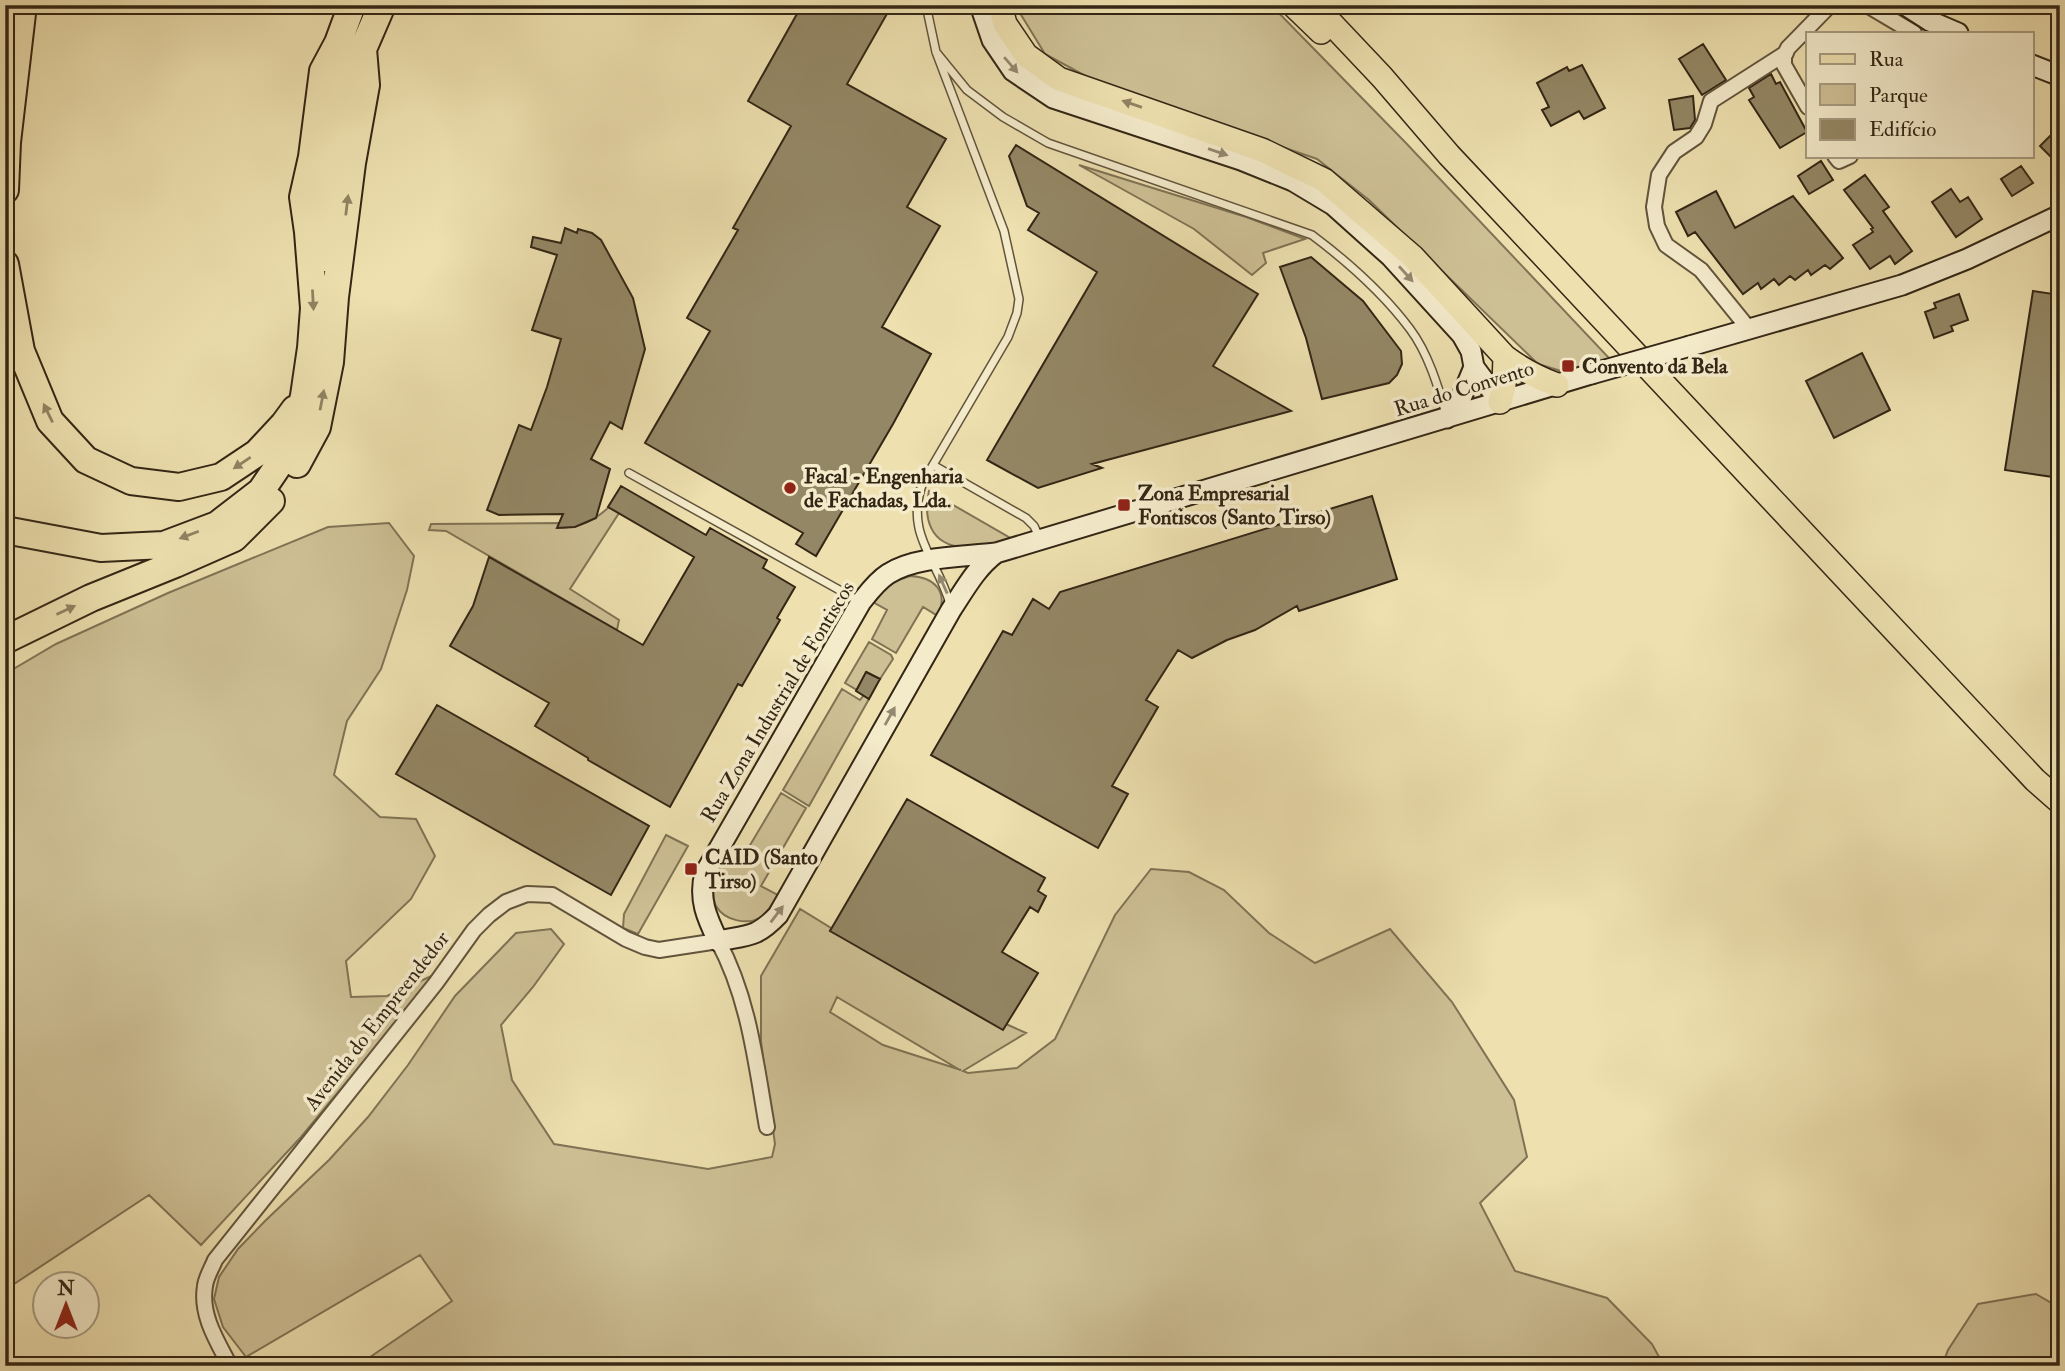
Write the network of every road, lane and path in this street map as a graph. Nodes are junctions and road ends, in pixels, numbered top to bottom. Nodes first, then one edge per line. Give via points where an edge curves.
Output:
1 (15, 5) edge
2 (23, 5) edge
3 (352, 5) edge
4 (382, 5) edge
5 (926, 5) edge
6 (980, 5) edge
7 (1000, 5) edge
8 (1293, 5) edge
9 (1314, 5) edge
10 (1830, 5) edge
11 (1867, 5) edge
12 (1905, 5) edge
13 (1912, 32) edge
14 (1956, 32) edge
15 (5, 44) edge
16 (351, 46) junction
17 (936, 52) junction
18 (1786, 53) junction
19 (2034, 66) edge
20 (2060, 76) edge
21 (1806, 104) edge
22 (1449, 155) junction
23 (5, 190) edge
24 (2060, 215) edge
25 (5, 264) edge
26 (1749, 329) junction
27 (1505, 357) junction
28 (1474, 367) junction
29 (1557, 385) junction
30 (304, 396) junction
31 (1500, 402) junction
32 (1447, 418) junction
33 (933, 465) junction
34 (629, 474) dead end
35 (5, 530) edge
36 (1041, 540) junction
37 (5, 544) edge
38 (996, 553) junction
39 (930, 560) junction
40 (175, 564) junction
41 (861, 602) junction
42 (951, 610) junction
43 (5, 640) edge
44 (2060, 802) edge
45 (718, 941) junction
46 (767, 1127) dead end
47 (230, 1366) edge

1 - 15 highway
2 - 23 highway
3 - 16 highway
4 - 16 highway
5 - 17 lane
6 -> 28 street via 992,40 1013,71 1054,98 1241,160 1293,181 1333,205 1391,257 1462,335
27 -> 7 main road via 1413,257 1324,180 1262,150 1059,79 1026,55 1005,24
8 - 22 main road
9 - 22 main road
10 - 18 street
11 - 13 street
12 - 14 street
16 -> 30 highway via 333,91 308,232 314,308
40 -> 16 highway via 233,538 285,488 317,427 330,362 335,297 325,232
17 - 32 lane via 967,90 1048,143 1312,235 1368,281 1411,330 1428,362
17 - 33 lane via 1004,231 1019,299 1007,337
18 - 21 street via 1784,65
18 - 26 street via 1711,101 1696,136 1674,152 1659,175 1654,207 1666,245 1701,270
19 - 20 street
22 - 44 main road
24 - 26 street, Rua do Convento via 1902,285
30 -> 25 highway via 257,453 221,477 179,487 131,481 86,460 50,421 21,351
26 - 29 street, Rua do Convento, bridge
27 - 29 main road
27 - 31 main road
28 - 31 street
28 - 32 street via 1460,401
29 - 31 street, Rua do Convento
30 -> 35 highway via 293,439 278,466 261,491 217,525 164,545 101,548
31 - 32 street, Rua do Convento
32 - 36 street, Rua do Convento
33 - 36 lane via 1026,518
33 - 39 lane via 917,498 917,518
34 - 41 lane
36 - 38 street, Rua do Convento
37 - 40 highway via 99,562
38 - 39 street, Rua Zona Industrial de Fontiscos
38 - 42 street via 975,573
39 - 41 street, Rua Zona Industrial de Fontiscos via 885,575
42 -> 39 lane via 944,584
43 -> 40 highway
41 - 45 street, Rua Zona Industrial de Fontiscos via 705,873 701,898
45 -> 42 street via 756,934 778,915
45 - 46 street via 739,987
45 - 47 street, Avenida do Empreendedor via 659,950 645,947 552,895 527,894 489,915 215,1260 205,1284 204,1306

